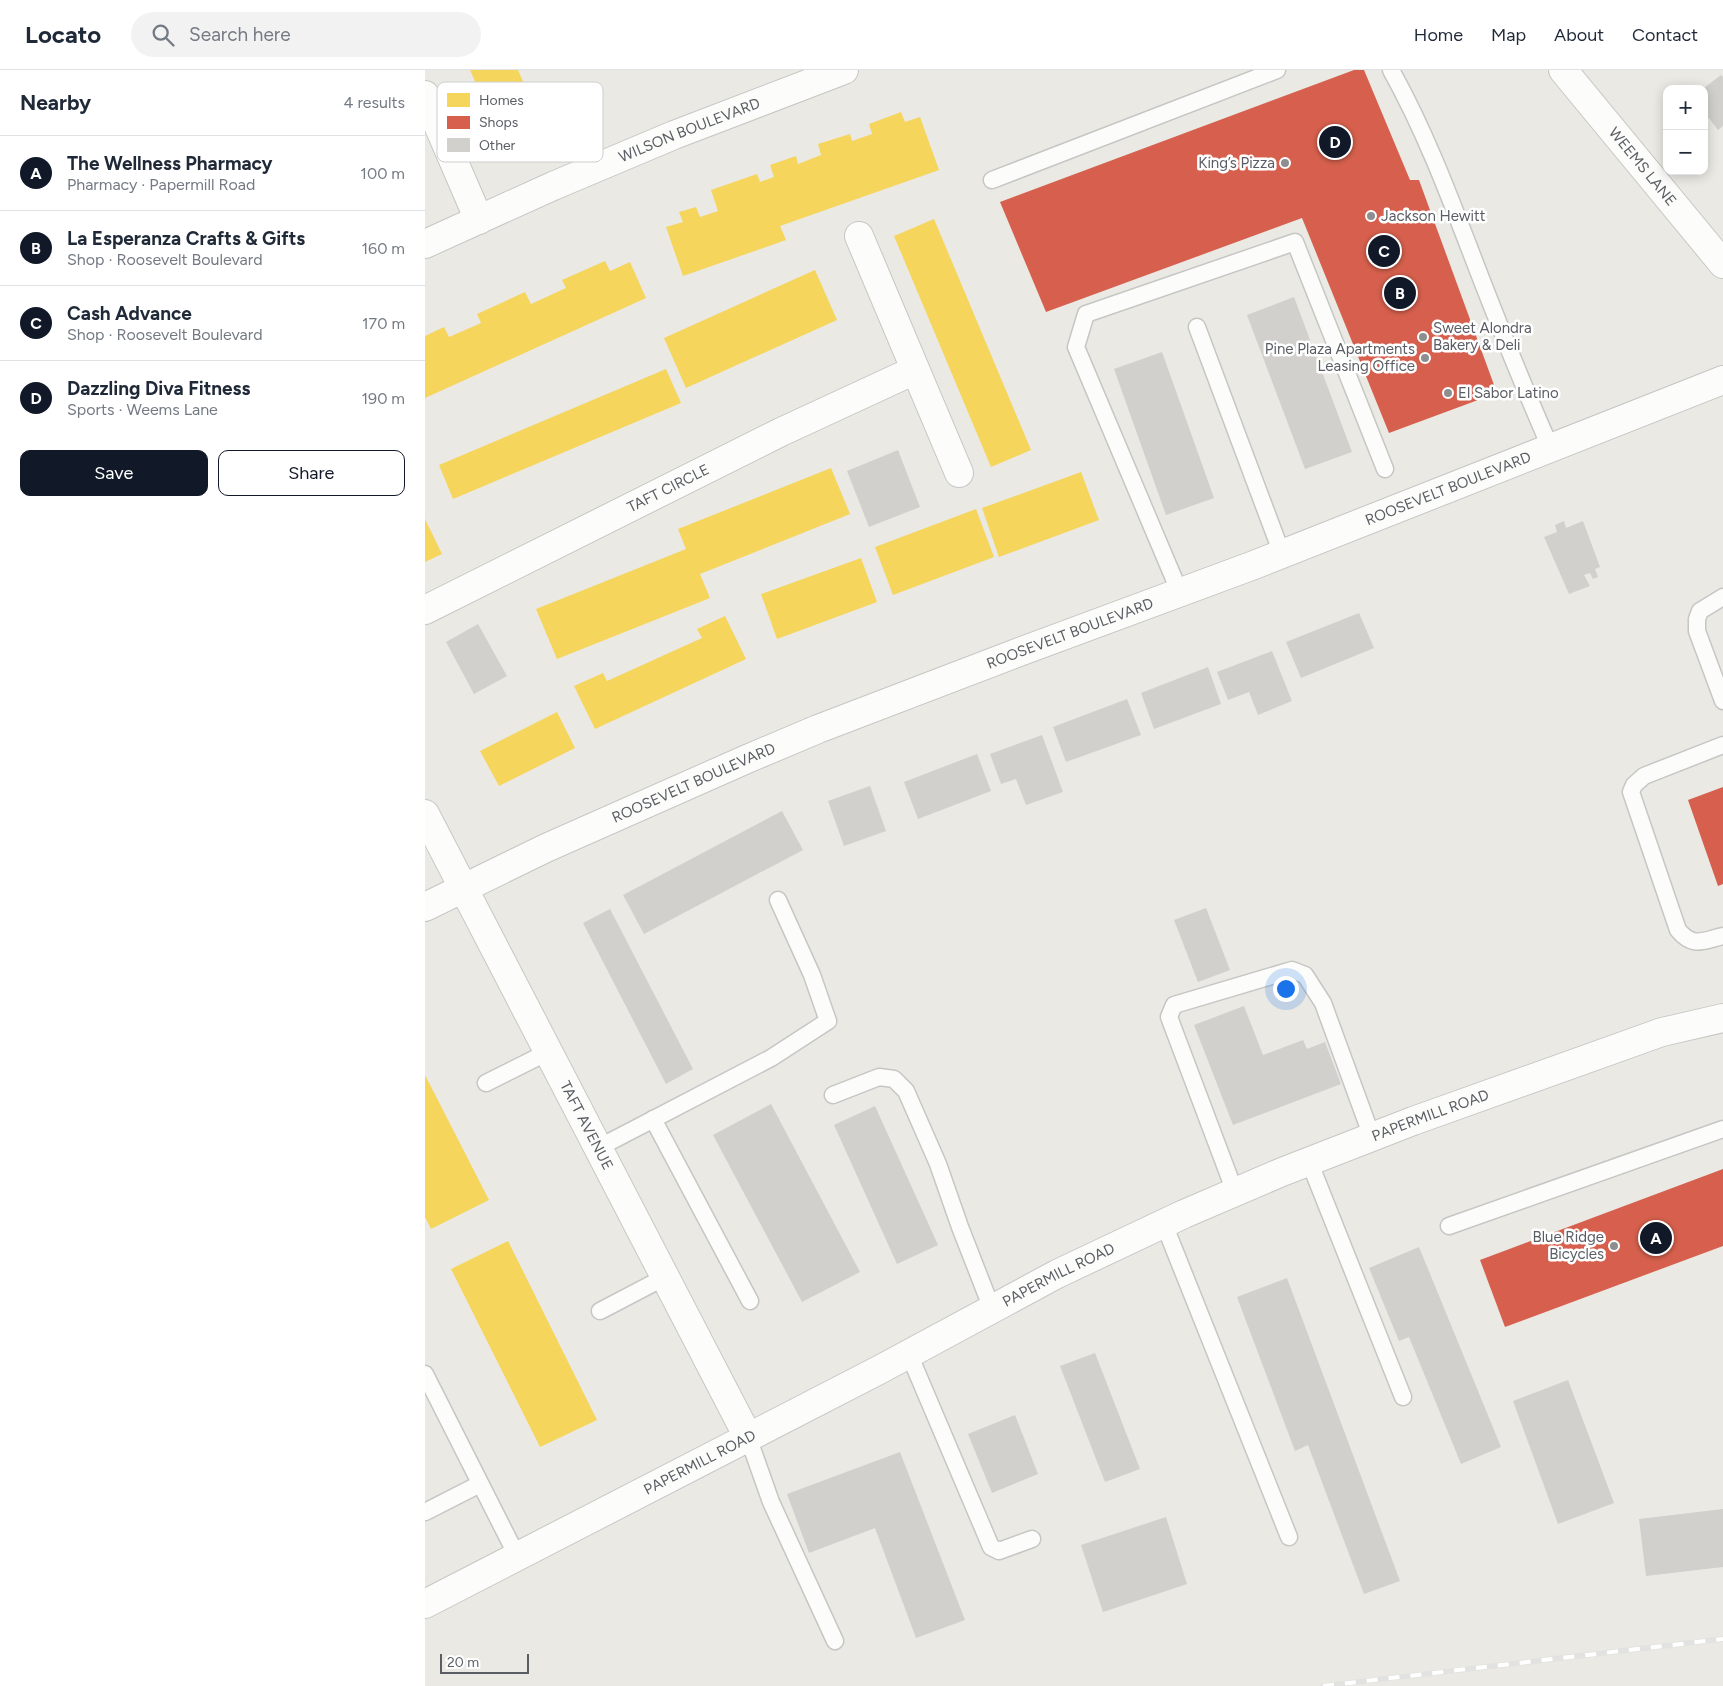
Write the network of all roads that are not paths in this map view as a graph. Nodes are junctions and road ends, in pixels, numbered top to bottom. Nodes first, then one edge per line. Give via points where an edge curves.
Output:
1 (844, 70) edge
2 (1277, 70) edge
3 (1391, 70) edge
4 (1563, 70) edge
5 (425, 95) edge
6 (437, 123) edge
7 (454, 162) edge
8 (992, 180) dead end
9 (479, 220) junction
10 (859, 236) dead end
11 (425, 244) edge
12 (1723, 264) edge
13 (1197, 327) dead end
14 (915, 370) junction
15 (1723, 380) edge
16 (1550, 447) junction
17 (1385, 469) dead end
18 (959, 473) dead end
19 (1283, 554) junction
20 (1180, 593) junction
21 (1723, 597) edge
22 (425, 610) edge
23 (1723, 701) edge
24 (1723, 745) edge
25 (425, 814) edge
26 (462, 888) junction
27 (778, 900) dead end
28 (425, 907) edge
29 (1723, 936) edge
30 (1723, 1018) edge
31 (548, 1052) junction
32 (486, 1082) dead end
33 (833, 1095) dead end
34 (653, 1119) junction
35 (1723, 1128) edge
36 (1372, 1137) junction
37 (598, 1148) junction
38 (1309, 1161) junction
39 (1235, 1192) junction
40 (1164, 1224) junction
41 (1449, 1226) dead end
42 (665, 1277) junction
43 (749, 1300) dead end
44 (993, 1309) junction
45 (600, 1310) dead end
46 (909, 1354) junction
47 (425, 1374) edge
48 (1403, 1397) dead end
49 (748, 1436) junction
50 (480, 1484) junction
51 (425, 1512) edge
52 (1289, 1537) dead end
53 (1032, 1539) dead end
54 (517, 1556) junction
55 (425, 1604) edge
56 (835, 1641) dead end

1 - 9 street, WILSON BOULEVARD via 673,135
2 - 8 lane
3 - 16 lane via 1409,103 1453,205
4 - 12 street, WEEMS LANE
5 - 6 street
7 - 9 street
9 - 11 street, WILSON BOULEVARD
10 - 14 street
13 - 19 lane
14 - 18 street
14 - 22 street, TAFT CIRCLE via 781,432
15 - 16 street, ROOSEVELT BOULEVARD
16 - 19 street, ROOSEVELT BOULEVARD
17 - 20 lane via 1295,242 1086,314 1076,346
19 - 20 street, ROOSEVELT BOULEVARD
20 - 26 street, ROOSEVELT BOULEVARD via 818,729
21 - 23 lane via 1700,611 1697,619 1697,631
24 - 29 lane via 1644,776 1631,792 1678,930 1692,942
25 - 26 street, TAFT AVENUE
26 - 28 street, ROOSEVELT BOULEVARD
26 - 31 street, TAFT AVENUE
27 - 34 lane via 812,975 828,1021 771,1058
30 - 36 street, PAPERMILL ROAD via 1663,1032
31 - 32 lane
31 - 37 street, TAFT AVENUE
33 - 44 lane via 879,1077 894,1079 906,1091 938,1164
34 - 37 lane
34 - 43 lane
35 - 41 lane
36 - 38 street, PAPERMILL ROAD
36 - 39 lane via 1323,1003 1305,975 1292,970 1174,1005 1169,1017
37 - 42 street, TAFT AVENUE
38 - 39 street, PAPERMILL ROAD
38 - 48 lane
39 - 40 street, PAPERMILL ROAD
40 - 44 street, PAPERMILL ROAD via 1057,1274
40 - 52 lane
42 - 45 lane
42 - 49 street, TAFT AVENUE
44 - 46 street, PAPERMILL ROAD
46 - 49 street, PAPERMILL ROAD
46 - 53 lane via 991,1548 999,1551
47 - 50 lane
49 - 54 street, PAPERMILL ROAD
49 - 56 lane via 771,1502
50 - 51 lane
50 - 54 lane
54 - 55 street, PAPERMILL ROAD

